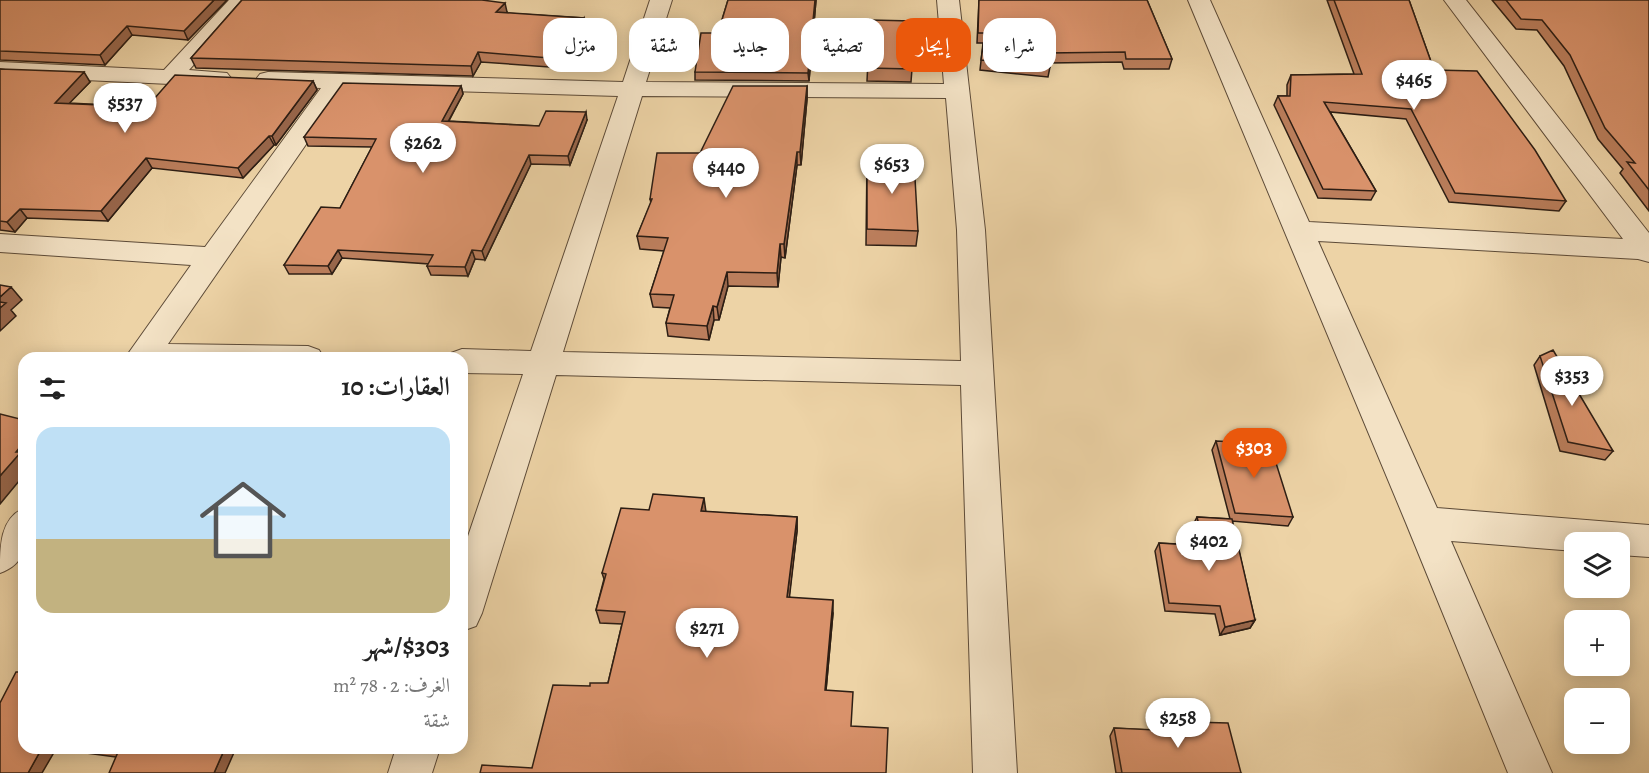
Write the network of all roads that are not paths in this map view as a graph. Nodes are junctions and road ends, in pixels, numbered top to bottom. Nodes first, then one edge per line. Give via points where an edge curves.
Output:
1 (241, 0) edge
2 (661, 0) edge
3 (948, 0) edge
4 (1199, 0) edge
5 (1455, 0) edge
6 (0, 69) edge
7 (170, 77) junction
8 (338, 81) junction
9 (630, 89) junction
10 (957, 91) junction
11 (1299, 231) junction
12 (0, 243) edge
13 (1648, 251) edge
14 (213, 257) junction
15 (146, 352) edge
16 (468, 361) edge
17 (544, 363) junction
18 (978, 373) junction
19 (1425, 523) junction
20 (1649, 541) edge
21 (468, 595) edge
22 (416, 754) edge
23 (410, 773) edge
24 (994, 773) edge
25 (1530, 773) edge

1 - 7 street
2 - 9 street
3 - 10 street
4 - 11 street
5 - 13 street
6 - 7 street
7 - 8 street
8 - 9 street
8 - 14 street
9 - 10 street
9 - 17 street
10 - 18 street via 971,230
11 - 13 street
11 - 19 street
12 - 14 street
14 - 15 street
16 - 17 street
17 - 18 street
17 - 21 street
18 - 24 street
19 - 20 street
19 - 25 street
22 - 23 street

